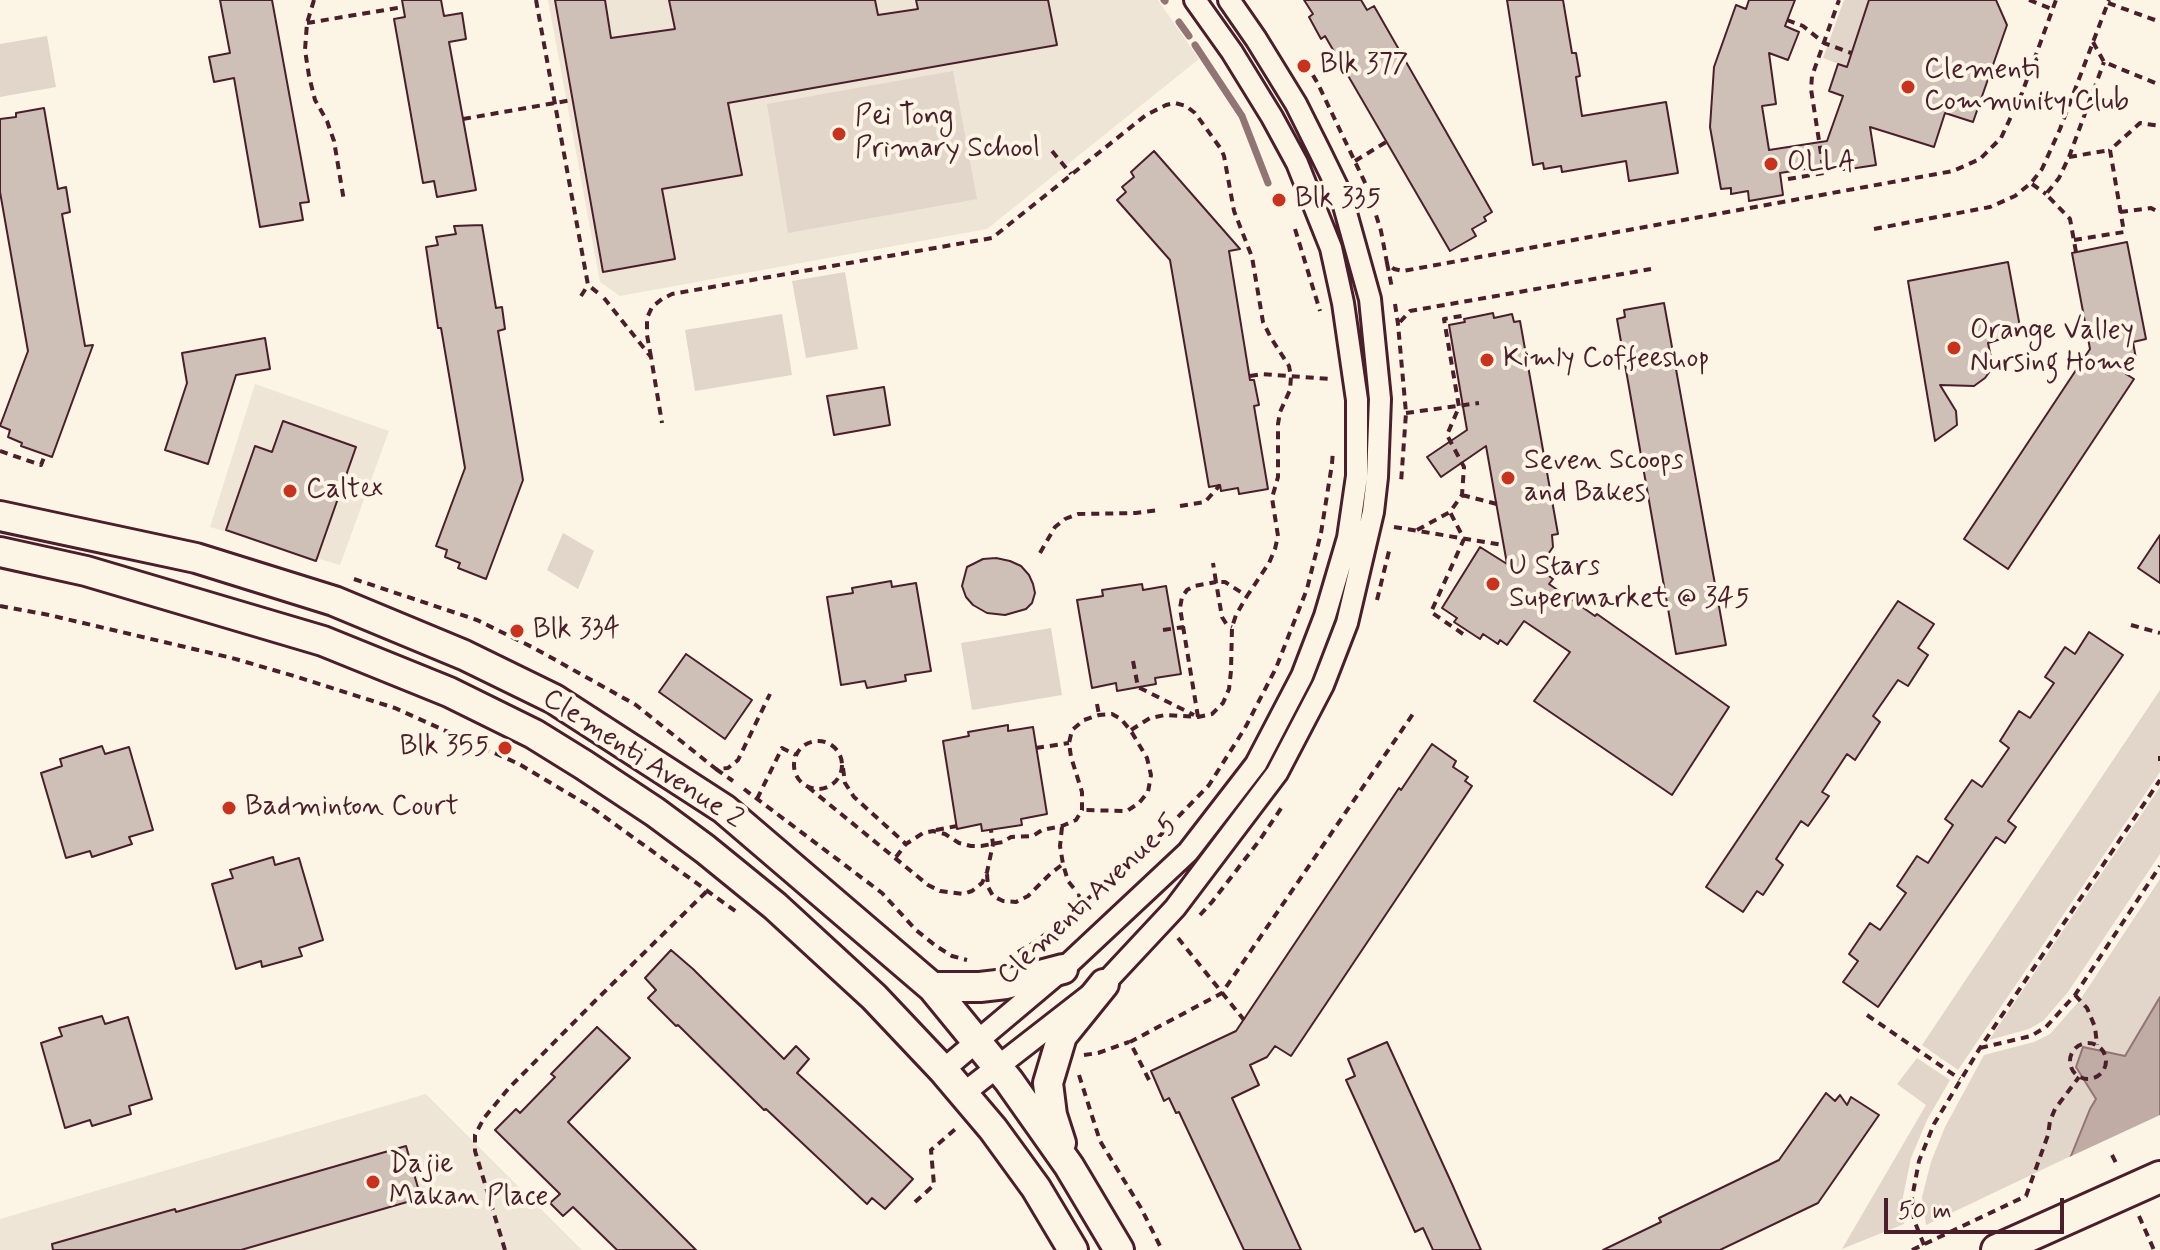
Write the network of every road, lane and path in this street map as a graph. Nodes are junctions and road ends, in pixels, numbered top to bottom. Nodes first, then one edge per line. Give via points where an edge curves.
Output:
1 (314, 0) edge
2 (536, 0) edge
3 (1195, 0) edge
4 (1229, 0) edge
5 (1839, 0) edge
6 (2029, 0) edge
7 (2056, 0) edge
8 (2108, 2) edge
9 (403, 7) dead end
10 (2052, 9) junction
11 (1787, 20) dead end
12 (2155, 20) dead end
13 (307, 23) junction
14 (2093, 42) junction
15 (1824, 43) junction
16 (1851, 53) dead end
17 (2104, 62) junction
18 (1306, 63) dead end
19 (2160, 85) edge
20 (572, 100) dead end
21 (554, 103) junction
22 (463, 119) dead end
23 (2160, 126) edge
24 (1386, 142) dead end
25 (2110, 150) junction
26 (1052, 151) dead end
27 (2069, 157) junction
28 (1355, 161) junction
29 (1071, 175) junction
30 (1788, 179) dead end
31 (2031, 183) junction
32 (2046, 194) junction
33 (344, 201) dead end
34 (2120, 212) junction
35 (2160, 213) edge
36 (1295, 229) dead end
37 (1874, 229) dead end
38 (2074, 240) junction
39 (2076, 252) dead end
40 (1651, 269) dead end
41 (588, 285) junction
42 (598, 293) dead end
43 (581, 296) dead end
44 (604, 298) dead end
45 (1467, 315) dead end
46 (1322, 318) dead end
47 (1398, 324) dead end
48 (651, 357) junction
49 (1250, 376) dead end
50 (1291, 377) junction
51 (1331, 379) dead end
52 (1479, 403) dead end
53 (1459, 407) junction
54 (1406, 413) dead end
55 (662, 423) dead end
56 (1333, 450) dead end
57 (0, 451) edge
58 (45, 455) dead end
59 (1276, 484) junction
60 (1220, 485) dead end
61 (1267, 485) dead end
62 (1462, 495) junction
63 (1497, 504) dead end
64 (1180, 506) dead end
65 (1159, 510) dead end
66 (1450, 512) junction
67 (0, 516) edge
68 (1394, 527) dead end
69 (1416, 531) junction
70 (1464, 539) junction
71 (1503, 545) dead end
72 (0, 552) edge
73 (1040, 553) dead end
74 (1213, 563) dead end
75 (1216, 582) junction
76 (1247, 596) junction
77 (0, 606) edge
78 (477, 620) dead end
79 (2131, 625) dead end
80 (1184, 627) junction
81 (1232, 627) junction
82 (1163, 630) dead end
83 (2160, 633) edge
84 (1463, 634) dead end
85 (1133, 661) dead end
86 (770, 694) dead end
87 (1097, 704) dead end
88 (1415, 711) dead end
89 (1099, 715) junction
90 (1198, 717) junction
91 (1131, 731) junction
92 (1069, 743) junction
93 (1036, 748) dead end
94 (796, 755) junction
95 (842, 762) junction
96 (716, 769) junction
97 (2160, 780) edge
98 (808, 787) junction
99 (757, 799) junction
100 (1082, 810) junction
101 (957, 826) dead end
102 (1062, 826) junction
103 (991, 830) dead end
104 (933, 831) junction
105 (906, 844) junction
106 (993, 844) junction
107 (896, 857) junction
108 (1063, 864) junction
109 (2160, 866) edge
110 (987, 872) junction
111 (708, 890) junction
112 (1085, 902) junction
113 (846, 912) junction
114 (744, 917) dead end
115 (1177, 937) dead end
116 (818, 947) junction
117 (1009, 955) dead end
118 (975, 962) dead end
119 (1063, 969) junction
120 (1104, 984) junction
121 (932, 987) junction
122 (1222, 993) junction
123 (2075, 995) junction
124 (1867, 1015) dead end
125 (1244, 1020) dead end
126 (978, 1041) junction
127 (1130, 1042) junction
128 (2097, 1045) junction
129 (1980, 1048) junction
130 (1078, 1056) dead end
131 (1078, 1065) dead end
132 (999, 1067) junction
133 (943, 1070) junction
134 (2079, 1077) junction
135 (1960, 1079) junction
136 (1149, 1080) dead end
137 (964, 1093) junction
138 (959, 1126) dead end
139 (1069, 1166) junction
140 (2159, 1181) edge
141 (915, 1202) dead end
142 (1924, 1245) junction
143 (505, 1250) edge
144 (1073, 1250) edge
145 (1119, 1250) edge
146 (1162, 1250) edge
147 (1912, 1250) edge
148 (1997, 1250) edge

1 - 13 path
2 - 21 path
3 - 119 street, Clementi Avenue 5 via 1272,117 1331,248 1357,400 1357,476 1348,538 1325,616 1302,676 1256,764 1188,852
4 - 120 street, Clementi Avenue 5 via 1296,104 1341,195 1354,237 1370,299 1380,399 1375,500 1347,623 1323,685 1277,773 1175,908
5 - 15 path
6 - 10 path
7 - 10 path
8 - 12 path
8 - 14 path
9 - 13 path
10 - 28 path via 2001,138 1980,159 1953,171 1403,271 1387,263 1368,189
11 - 15 path
13 - 33 path via 309,76 334,141
14 - 17 path
14 - 31 path via 2060,129
15 - 16 path
15 - 30 path via 1811,89 1824,173
17 - 19 path
17 - 27 path
18 - 28 path
20 - 21 path
21 - 22 path
21 - 41 path
23 - 25 path via 2140,123
24 - 28 path
25 - 27 path
25 - 34 path
26 - 29 path
27 - 32 path
29 - 48 path via 992,238 672,294 652,307 647,318
29 - 50 path via 1155,109 1175,103 1195,113 1224,156 1234,211 1252,257 1263,322
31 - 32 path
31 - 37 path via 1990,207
32 - 38 path via 2070,219
34 - 35 path via 2151,208
34 - 38 path via 2124,232
36 - 46 path
38 - 39 path
40 - 47 path via 1410,311
41 - 42 path
41 - 43 path
44 - 48 path
45 - 53 path via 1444,319
48 - 55 path
49 - 50 path
50 - 51 path
50 - 59 path via 1278,424
52 - 53 path
53 - 54 path
53 - 62 path via 1447,435 1464,467
56 - 112 path via 1307,589 1245,728 1209,785 1144,852
57 - 58 path via 41,465
59 - 61 path
59 - 76 path via 1275,549
60 - 64 path via 1205,502
62 - 63 path
62 - 66 path
65 - 73 path via 1078,514 1055,527
66 - 69 path
66 - 70 path
67 - 113 main road, Clementi Avenue 2 via 196,558 334,601 464,655 554,699 724,809
68 - 69 path
69 - 70 path
70 - 71 path
70 - 84 path via 1431,612
72 - 116 main road, Clementi Avenue 2 via 86,571 323,641 449,692 534,734 655,812 775,906
74 - 75 path
75 - 76 path
75 - 80 path via 1194,586 1182,597
75 - 81 path via 1222,617
76 - 81 path
77 - 111 path via 232,658 395,708 519,764 591,807
78 - 96 path via 636,705
79 - 83 path
80 - 82 path
80 - 90 path
81 - 90 path via 1229,689 1212,714
85 - 90 path via 1138,687
86 - 96 path via 738,760
87 - 89 path
88 - 122 path
89 - 91 path via 1112,714
89 - 92 path via 1072,730
90 - 91 path via 1150,718
91 - 100 path via 1147,758 1148,792 1127,811
92 - 93 path
92 - 100 path
94 - 95 path via 815,740 828,742
94 - 98 path via 798,779
94 - 99 path via 782,748
95 - 98 path via 832,784
95 - 105 path via 854,797
96 - 99 path
97 - 129 path
98 - 107 path
99 - 118 path via 882,893 936,946
100 - 102 path via 1076,820
101 - 104 path
102 - 106 path
102 - 108 path
103 - 106 path
104 - 105 path
104 - 106 path via 971,846
105 - 107 path
106 - 110 path
107 - 110 path via 928,885 950,893 972,891
108 - 110 path via 1016,902 993,896
108 - 112 path via 1068,881
109 - 123 path
111 - 114 path
111 - 143 path via 484,1118 475,1135 475,1151
112 - 117 path via 1037,941
113 - 116 main road via 839,935
113 - 121 main road, Clementi Avenue 2
115 - 122 path
116 - 133 main road, Clementi Avenue 2
119 - 121 main road via 1006,984
119 - 126 street, Clementi Avenue 5
120 - 132 street, Clementi Avenue 5
120 - 139 main road via 1062,1036 1048,1083
121 - 126 main road, Clementi Avenue 2
122 - 125 path
122 - 127 path
123 - 128 path via 2087,1008
123 - 129 path via 2031,1036
124 - 135 path
126 - 132 main road, Clementi Avenue 2
126 - 133 street, Clementi Avenue 5
127 - 130 path
127 - 136 path
128 - 134 path via 2106,1065 2089,1079
128 - 134 path via 2076,1046 2070,1056
129 - 135 path
131 - 146 path via 1100,1141
132 - 137 street, Clementi Avenue 5
132 - 139 main road, Clementi Avenue 2
133 - 137 main road, Clementi Avenue 2
134 - 142 path via 2055,1109 2026,1196
135 - 142 path via 1919,1161 1912,1198
137 - 144 main road, Clementi Avenue 2 via 1036,1188
138 - 141 path via 931,1150 934,1185
139 - 145 main road, Clementi Avenue 2
140 - 148 main road
142 - 147 path

